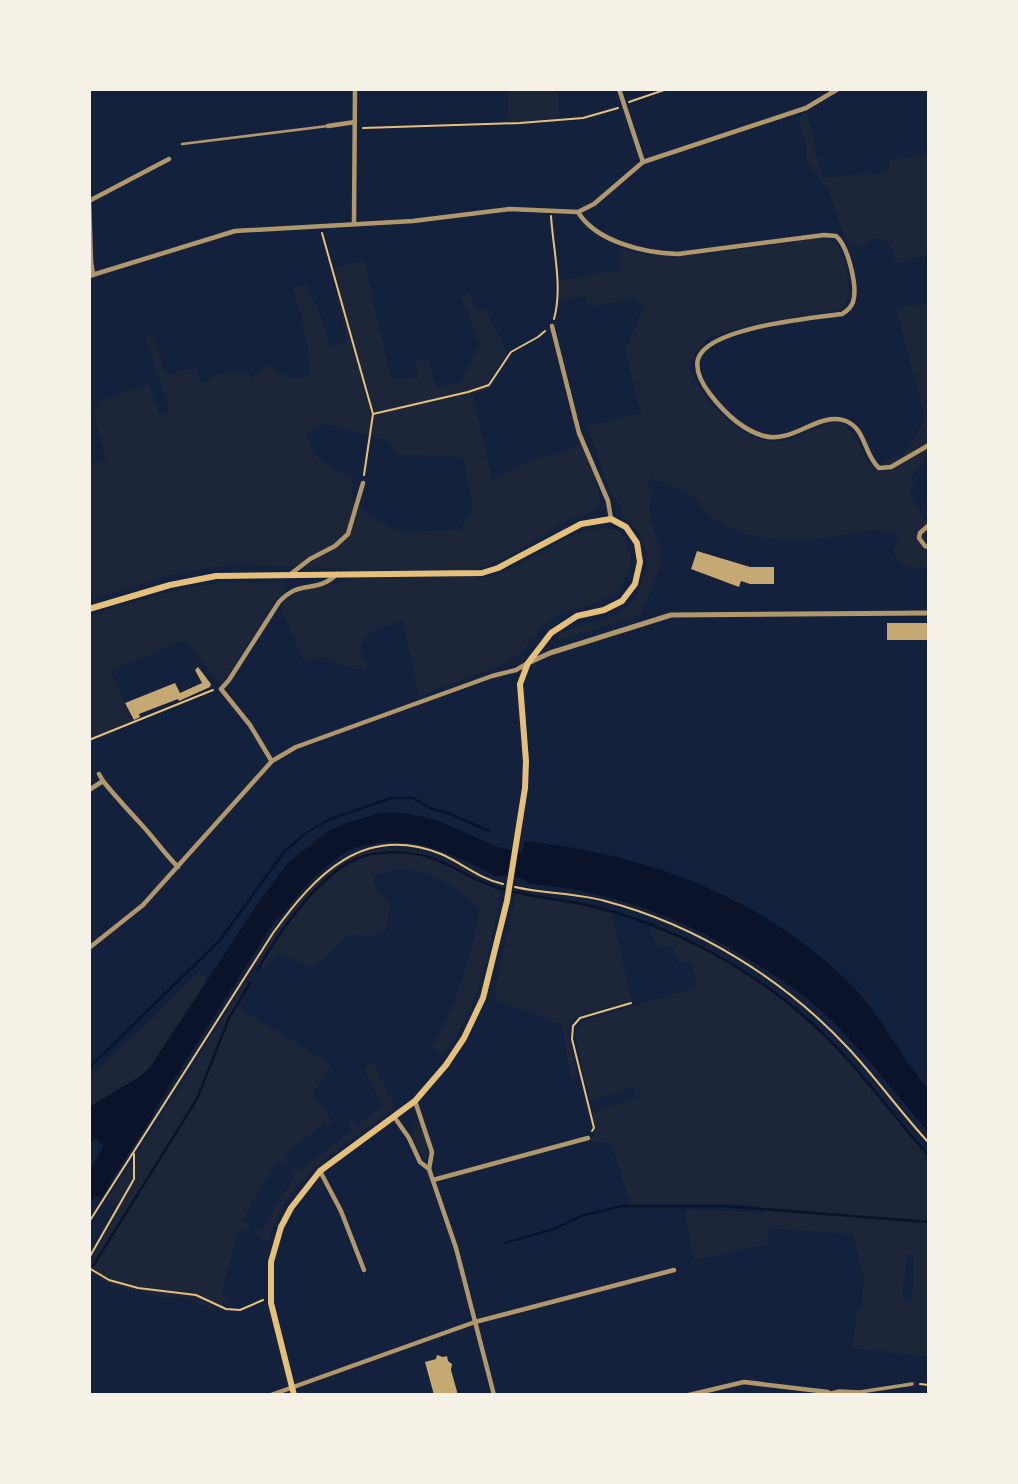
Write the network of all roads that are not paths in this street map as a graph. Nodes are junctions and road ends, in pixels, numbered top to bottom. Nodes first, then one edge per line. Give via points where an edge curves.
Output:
1 (355, 89) edge
2 (619, 89) edge
3 (838, 89) edge
4 (355, 122) junction
5 (328, 125) joint
6 (182, 144) dead end
7 (169, 159) dead end
8 (643, 162) junction
9 (89, 200) edge
10 (578, 212) junction
11 (354, 222) junction
12 (91, 275) edge
13 (552, 326) road end
14 (929, 445) edge
15 (363, 483) road end
16 (611, 519) junction
17 (929, 525) edge
18 (929, 547) edge
19 (292, 573) junction
20 (338, 573) junction
21 (89, 609) edge
22 (929, 613) edge
23 (528, 663) junction
24 (272, 761) junction
25 (99, 774) dead end
26 (103, 781) junction
27 (89, 790) edge
28 (178, 867) junction
29 (89, 948) edge
30 (415, 1101) junction
31 (395, 1118) junction
32 (588, 1138) road end
33 (429, 1169) junction
34 (320, 1171) junction
35 (433, 1180) junction
36 (364, 1270) dead end
37 (674, 1270) dead end
38 (475, 1322) junction
39 (912, 1384) road end
40 (292, 1385) junction
41 (702, 1393) edge
42 (831, 1394) edge
43 (271, 1395) edge
44 (294, 1395) edge
45 (494, 1395) edge
46 (689, 1395) edge

1 - 4 street
2 - 8 street
3 - 8 street via 806,108
4 - 5 street
4 - 11 street
5 - 6 lane
7 - 9 street
8 - 10 street
9 - 12 street
10 - 11 street via 510,209
10 - 14 street via 584,222 630,247 656,253 836,236 845,248 851,275 854,298 848,311 775,323 711,343 698,359 705,388 723,410 760,435 780,437 829,420 854,425 879,468 891,467
11 - 12 street via 235,231
13 - 16 street via 579,433
15 - 19 street via 348,534
16 - 20 main road via 582,524 482,573
16 - 23 main road via 626,527 636,543 640,562 635,584 622,601 577,616 551,632
17 - 18 street via 919,538
19 - 20 main road
19 - 21 main road via 216,576
20 - 24 street via 327,584 287,593 222,691
22 - 23 street via 671,615
23 - 24 street via 296,747
23 - 30 main road via 520,684 526,761 520,823 483,998 464,1038
24 - 28 street
25 - 26 street
26 - 27 street
26 - 28 street
28 - 29 street via 143,905
30 - 31 main road
30 - 33 street via 432,1152
31 - 33 street via 420,1162
31 - 34 main road
32 - 35 street
33 - 35 street
34 - 36 street
34 - 40 main road via 292,1208 271,1262 271,1303
35 - 38 street
37 - 38 street
38 - 40 street
38 - 45 street
39 - 42 street
40 - 43 street
40 - 44 main road
41 - 42 street via 744,1382
41 - 46 street

